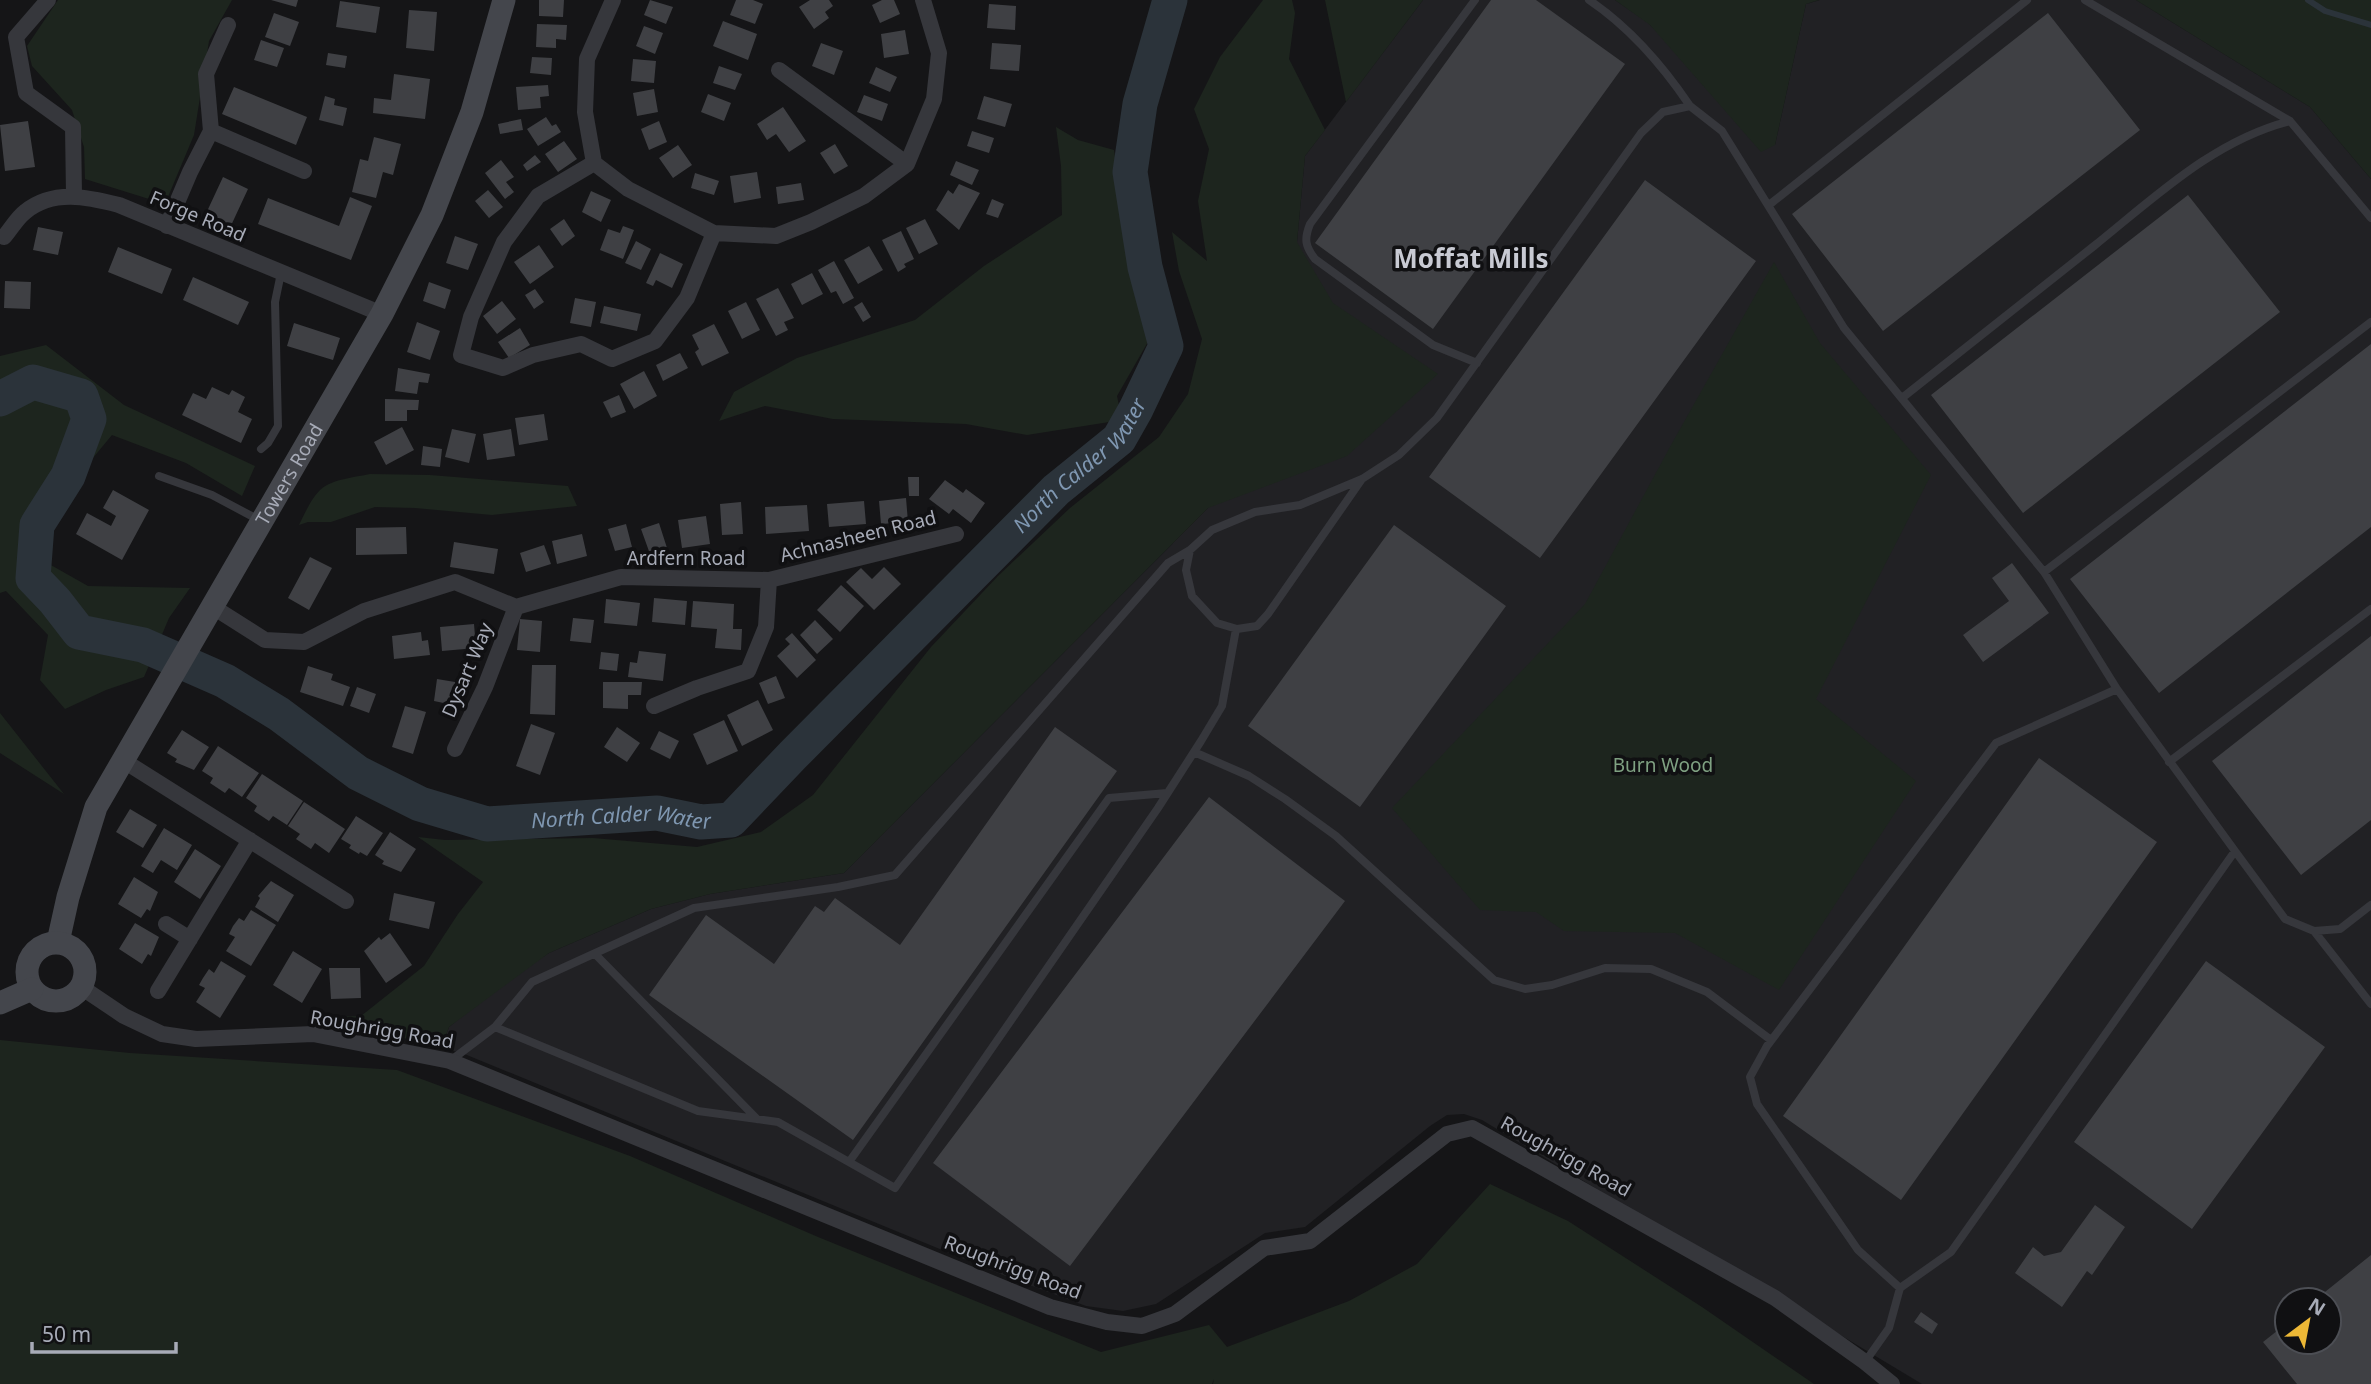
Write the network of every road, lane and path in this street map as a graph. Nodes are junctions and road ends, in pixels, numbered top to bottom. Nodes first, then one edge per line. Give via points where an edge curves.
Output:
1 (48, 0) edge
2 (502, 0) edge
3 (613, 0) edge
4 (923, 0) edge
5 (1475, 0) edge
6 (1589, 0) edge
7 (2026, 0) edge
8 (2085, 0) edge
9 (228, 24) dead end
10 (779, 71) dead end
11 (1690, 106) junction
12 (2290, 121) junction
13 (211, 131) junction
14 (594, 163) junction
15 (907, 164) junction
16 (304, 172) dead end
17 (74, 195) junction
18 (1769, 205) junction
19 (2371, 218) edge
20 (167, 226) junction
21 (714, 233) junction
22 (4, 237) dead end
23 (281, 273) junction
24 (382, 314) junction
25 (2371, 322) edge
26 (1477, 363) junction
27 (1902, 398) junction
28 (261, 449) dead end
29 (159, 476) dead end
30 (1362, 479) junction
31 (261, 521) junction
32 (956, 534) dead end
33 (1190, 550) junction
34 (2044, 572) junction
35 (769, 580) junction
36 (213, 607) junction
37 (516, 607) junction
38 (2371, 609) edge
39 (1236, 629) junction
40 (2117, 689) junction
41 (654, 706) dead end
42 (455, 749) dead end
43 (1194, 752) junction
44 (124, 761) junction
45 (2169, 762) junction
46 (1167, 793) junction
47 (250, 840) junction
48 (2235, 851) junction
49 (346, 901) dead end
50 (2371, 905) edge
51 (166, 924) dead end
52 (2314, 932) junction
53 (190, 939) junction
54 (58, 942) junction
55 (596, 955) junction
56 (81, 987) junction
57 (32, 989) junction
58 (158, 991) dead end
59 (0, 1003) edge
60 (2371, 1004) edge
61 (495, 1027) junction
62 (1771, 1040) junction
63 (450, 1061) junction
64 (757, 1119) junction
65 (849, 1162) junction
66 (1900, 1287) junction
67 (1865, 1362) junction
68 (1892, 1384) edge

1 - 17 street via 16,37 26,93 73,127
2 - 24 street, Towers Road via 472,112 437,202
3 - 14 street via 587,59 585,112
4 - 15 street via 939,53 933,99
5 - 26 lane via 1305,236 1306,247 1315,258 1433,345
6 - 11 lane via 1665,68
7 - 18 lane
8 - 12 lane
9 - 13 street via 206,74
10 - 15 street
11 - 18 lane via 1722,131
11 - 26 lane via 1663,111 1641,133
12 - 19 lane
12 - 27 lane via 2231,143 2181,177
13 - 16 street
13 - 20 street
14 - 21 street via 628,189
14 - 21 street via 538,196 504,242 471,317 461,355 503,368 533,355 581,344 612,359 655,341 687,298
15 - 21 street via 864,196 775,236
17 - 20 street, Forge Road via 120,205
17 - 22 street, Forge Road via 50,199 25,212
18 - 27 lane via 1844,328
20 - 23 street, Forge Road
23 - 24 street, Forge Road
23 - 28 lane via 275,302 278,426
24 - 31 street, Towers Road
25 - 34 lane
26 - 30 lane via 1437,418 1399,455
27 - 34 lane
29 - 31 lane via 212,495
30 - 33 lane via 1300,505 1255,512 1212,530
30 - 39 lane via 1268,614 1257,626
31 - 36 street, Towers Road
32 - 35 street, Achnasheen Road
33 - 39 lane via 1186,570 1192,596 1217,623
33 - 55 lane via 1168,563 895,875 694,908
34 - 40 lane
35 - 37 street, Ardfern Road via 621,578
35 - 41 street via 766,628 748,671
36 - 37 street via 265,640 304,642 364,611 455,582
36 - 44 street, Towers Road
37 - 42 street, Dysart Way
38 - 45 lane
39 - 43 lane via 1222,706
40 - 45 lane
40 - 62 lane via 1996,743
43 - 46 lane
43 - 62 lane via 1249,776 1336,836 1494,979 1525,989 1605,968 1651,969 1707,992
44 - 47 street
44 - 54 street, Towers Road via 96,807
45 - 48 lane
46 - 65 lane via 1110,798
46 - 65 lane via 895,1188
47 - 49 street
47 - 53 street
48 - 52 lane via 2285,919
48 - 66 lane via 1951,1252
50 - 52 lane via 2340,929
51 - 53 street
52 - 60 lane
53 - 58 street
54 - 56 street via 70,945 83,958 86,971
54 - 57 street via 40,948 29,961
55 - 61 lane via 532,982
55 - 64 lane
56 - 57 street via 74,995 56,1001
56 - 63 street, Roughrigg Road via 124,1016 162,1034 196,1039 313,1034
57 - 59 street
61 - 63 lane
61 - 64 lane via 698,1111
62 - 66 lane via 1750,1077 1757,1104 1858,1250
63 - 67 street, Roughrigg Road via 1051,1307 1142,1326 1175,1314 1264,1248 1310,1241 1447,1134 1472,1128 1774,1298
64 - 65 lane via 778,1122
66 - 67 lane via 1889,1328
67 - 68 street, Roughrigg Road

